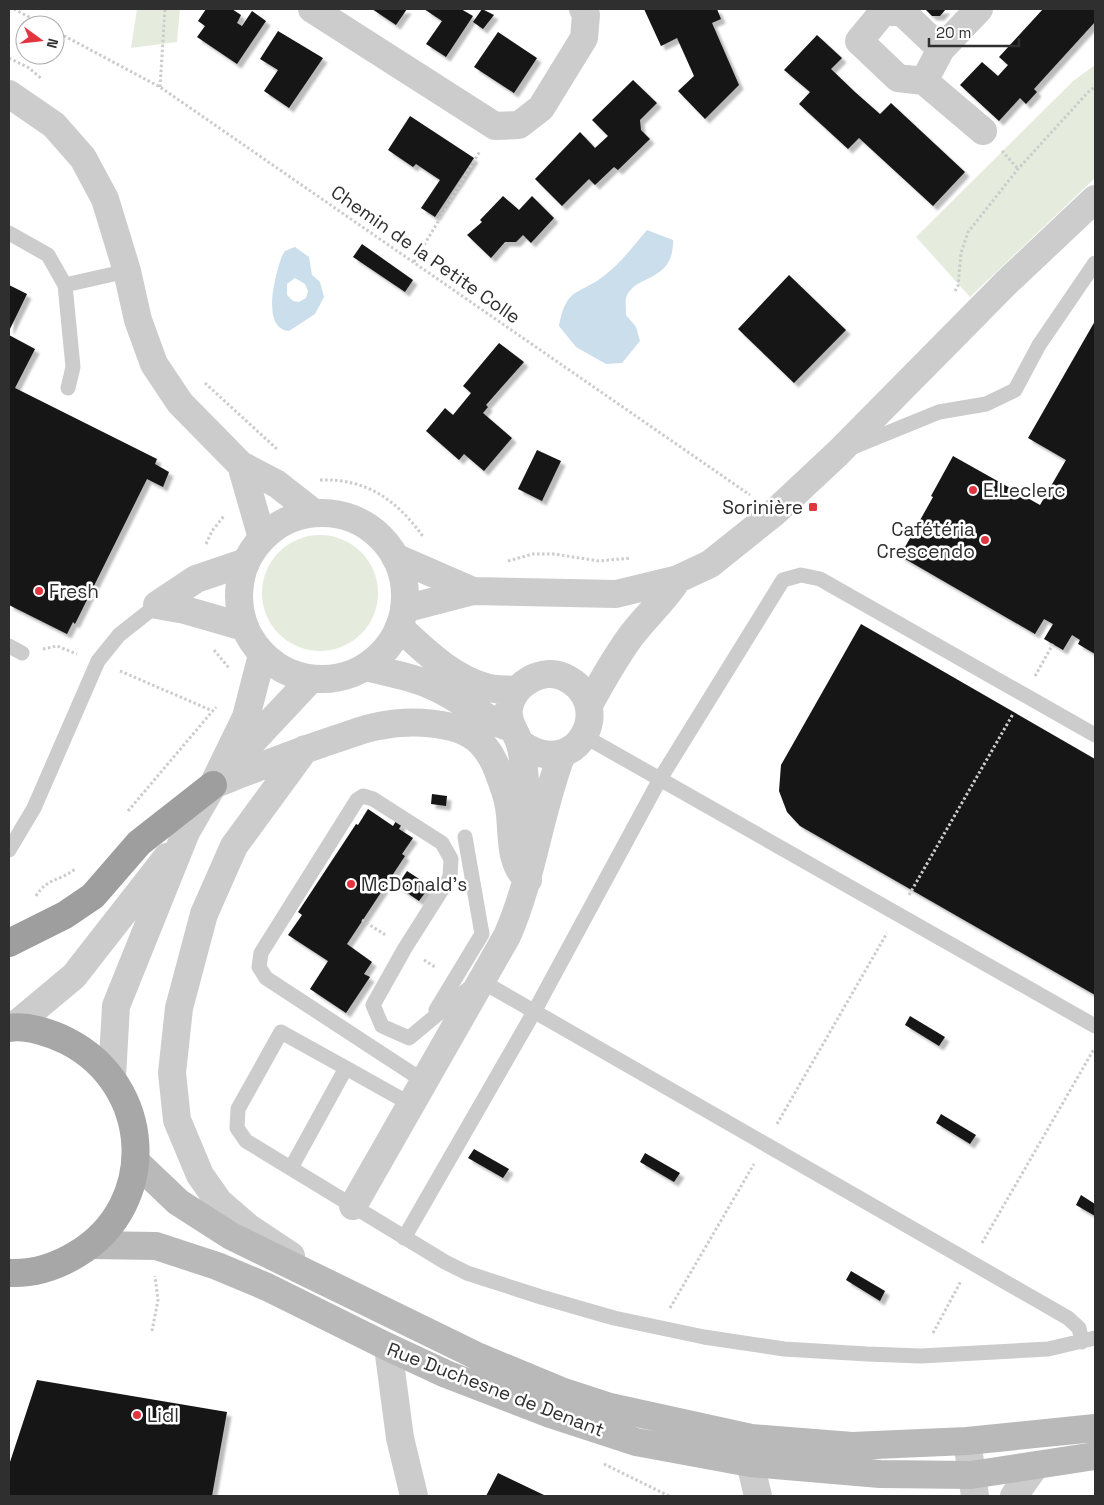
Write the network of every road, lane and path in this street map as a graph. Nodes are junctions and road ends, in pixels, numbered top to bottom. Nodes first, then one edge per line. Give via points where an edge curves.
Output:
1 (14, 9) edge
2 (165, 9) edge
3 (312, 9) edge
4 (583, 9) edge
5 (979, 9) edge
6 (25, 15) edge
7 (65, 36) edge
8 (941, 49) junction
9 (9, 58) edge
10 (43, 79) dead end
11 (924, 81) junction
12 (160, 87) junction
13 (1095, 87) edge
14 (9, 94) edge
15 (495, 126) junction
16 (983, 131) dead end
17 (1095, 199) edge
18 (9, 234) edge
19 (414, 262) junction
20 (1095, 263) edge
21 (127, 271) junction
22 (65, 285) junction
23 (954, 292) dead end
24 (204, 382) dead end
25 (68, 388) dead end
26 (838, 453) junction
27 (283, 454) dead end
28 (241, 465) junction
29 (276, 484) junction
30 (250, 495) junction
31 (774, 512) junction
32 (314, 513) junction
33 (262, 538) junction
34 (426, 539) dead end
35 (395, 557) junction
36 (638, 557) dead end
37 (246, 562) junction
38 (505, 562) dead end
39 (678, 579) junction
40 (196, 580) junction
41 (473, 592) junction
42 (157, 605) junction
43 (198, 614) junction
44 (402, 618) junction
45 (244, 627) junction
46 (1053, 644) dead end
47 (262, 655) junction
48 (365, 668) junction
49 (231, 671) dead end
50 (310, 679) junction
51 (517, 690) junction
52 (1024, 694) junction
53 (221, 703) dead end
54 (589, 705) junction
55 (1095, 735) edge
56 (515, 736) junction
57 (584, 736) junction
58 (305, 749) junction
59 (562, 754) junction
60 (660, 779) junction
61 (214, 785) junction
62 (124, 817) dead end
63 (538, 831) junction
64 (186, 832) junction
65 (465, 837) dead end
66 (9, 850) edge
67 (80, 865) dead end
68 (528, 880) junction
69 (34, 903) dead end
70 (898, 913) junction
71 (9, 943) edge
72 (483, 982) junction
73 (534, 1012) junction
74 (430, 1020) junction
75 (1095, 1026) edge
76 (11, 1028) edge
77 (1095, 1047) edge
78 (346, 1068) junction
79 (112, 1077) junction
80 (418, 1093) junction
81 (765, 1144) junction
82 (136, 1162) junction
83 (291, 1168) junction
84 (353, 1206) junction
85 (404, 1238) junction
86 (92, 1245) junction
87 (971, 1263) junction
88 (155, 1272) dead end
89 (13, 1277) edge
90 (353, 1296) junction
91 (659, 1328) junction
92 (152, 1331) dead end
93 (1088, 1340) edge
94 (388, 1348) junction
95 (922, 1356) junction
96 (1095, 1428) edge
97 (967, 1441) junction
98 (1095, 1456) edge
99 (750, 1463) junction
100 (1035, 1466) junction
101 (973, 1486) edge
102 (414, 1496) edge
103 (758, 1496) edge
104 (1014, 1496) edge

1 - 6 path
2 - 12 path
3 - 15 street
4 - 15 street via 586,15 584,38 541,108 519,126
5 - 8 street
7 - 12 path, Chemin de la Petite Colle
8 - 11 street
8 - 11 street via 902,12 882,12 859,41 898,78
9 - 10 path
11 - 16 street
12 - 19 path, Chemin de la Petite Colle
13 - 23 path via 1018,168 968,232 960,253 958,286
14 - 21 street via 54,125 83,158 105,199
15 - 19 path
17 - 26 street via 1006,283
18 - 22 lane via 48,255
19 - 31 path, Chemin de la Petite Colle
20 - 26 lane via 1039,345 1015,390 986,404 939,412
21 - 22 lane
21 - 28 street via 138,320 154,364 180,403
22 - 25 lane via 73,367
24 - 27 path
26 - 31 street
28 - 29 street
28 - 30 street
29 - 32 street
29 - 34 path via 333,479 362,485 387,497 409,516
30 - 33 street
30 - 40 path via 229,510 212,530 201,554
31 - 39 street via 710,564
32 - 33 street via 286,521
32 - 35 street via 338,514 361,522 381,537
33 - 37 street
35 - 41 street
35 - 44 street via 404,582
36 - 38 path via 598,561 533,554
37 - 40 street
37 - 45 street via 240,583 239,606
39 - 41 street via 616,594
39 - 54 street via 611,664
40 - 42 street
41 - 44 street
42 - 43 street
42 - 66 lane via 119,635 98,661 34,808
43 - 45 street
43 - 49 path via 210,645
44 - 48 street via 386,650
44 - 51 street via 423,650 456,676 490,688
45 - 47 street
46 - 52 path
47 - 50 street via 284,671
47 - 61 street via 246,718
48 - 50 street via 339,678
48 - 56 street via 410,677 432,686 462,701
50 - 61 street
51 - 54 street via 528,680 558,675 583,691
51 - 56 street via 509,708
52 - 55 lane
52 - 60 lane via 820,579 800,575 783,580
52 - 70 path
53 - 62 path
54 - 57 street via 590,721
56 - 59 street via 532,752 547,756
56 - 63 street
57 - 59 street via 575,747
57 - 60 lane
58 - 61 street
58 - 68 street via 379,726 420,722 459,730 480,742 495,765 507,797 514,861
58 - 90 street via 234,846 204,914 179,1008 172,1073 177,1120 200,1175 220,1202 249,1228
59 - 63 street
60 - 70 lane
60 - 73 lane
61 - 64 street
61 - 71 highway via 138,843 93,896 65,915
63 - 68 street
64 - 76 street via 74,976
64 - 79 street via 116,1006
65 - 74 lane via 482,934
67 - 69 path via 67,875 42,885
68 - 72 street via 511,928
70 - 75 lane
70 - 81 path
72 - 73 lane
72 - 74 lane via 468,989
72 - 80 street
73 - 81 lane
73 - 85 lane
74 - 80 lane via 409,1038 382,1026 373,1005 450,876 451,859 442,843 373,799 363,796 357,800 261,953 259,967 266,978
76 - 79 main road via 51,1033 85,1050
77 - 87 path
78 - 80 lane
78 - 83 lane
78 - 83 lane via 281,1032 238,1109 237,1128 246,1141
79 - 82 main road via 127,1103 135,1132
80 - 84 street
81 - 87 lane
81 - 91 path
82 - 86 main road via 129,1193 114,1222
82 - 90 main road, Rue Duchesne de Denant via 178,1202 230,1236
83 - 84 lane
84 - 85 lane
85 - 91 lane via 467,1272 541,1297
86 - 89 main road via 60,1265
86 - 94 main road, Rue Duchesne de Denant via 156,1246 217,1266 267,1286
87 - 93 lane via 1074,1322
87 - 95 path
88 - 92 path via 158,1300
90 - 97 main road, Rue Duchesne de Denant via 479,1357 561,1391 610,1407 751,1438 852,1446
91 - 95 lane via 784,1349
93 - 95 lane via 1048,1349
94 - 99 main road, Rue Duchesne de Denant via 550,1414 626,1439
94 - 102 street via 400,1438
96 - 97 main road, Rue Duchesne de Denant
97 - 101 street
98 - 100 main road, Rue Duchesne de Denant
99 - 101 main road, Rue Duchesne de Denant
99 - 103 street
100 - 101 main road, Rue Duchesne de Denant
100 - 104 street

